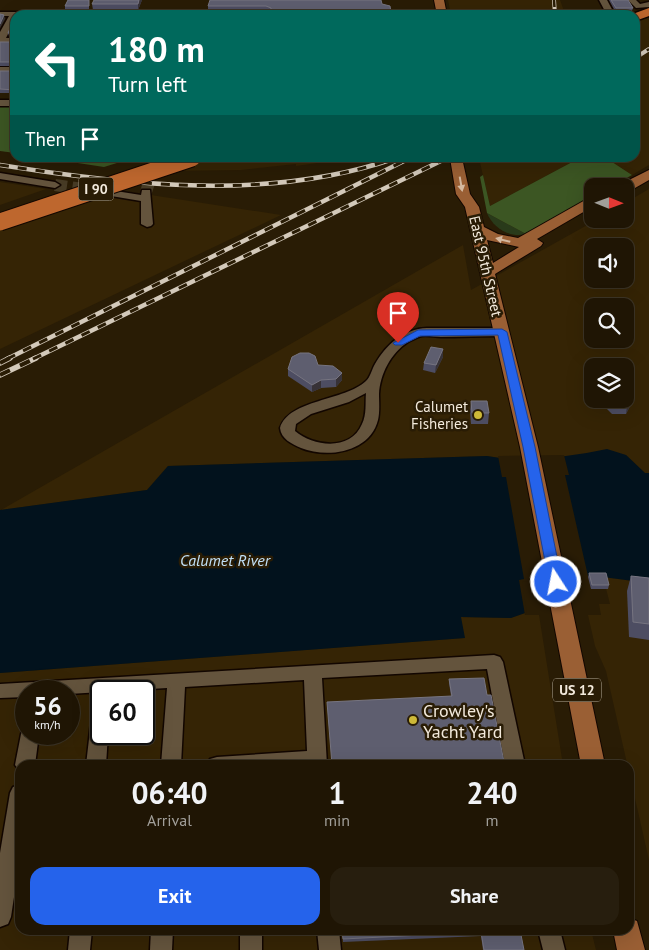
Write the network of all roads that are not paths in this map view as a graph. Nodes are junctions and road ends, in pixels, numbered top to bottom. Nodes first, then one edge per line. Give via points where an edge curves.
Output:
1 (632, 0) edge
2 (649, 4) edge
3 (10, 21) edge
4 (0, 40) edge
5 (149, 162) edge
6 (180, 162) edge
7 (457, 162) edge
8 (469, 162) edge
9 (649, 174) edge
10 (3, 179) edge
11 (634, 182) edge
12 (649, 182) edge
13 (55, 185) tunnel mouth
14 (634, 189) edge
15 (102, 192) tunnel mouth
16 (472, 207) junction
17 (584, 207) edge
18 (0, 210) edge
19 (584, 213) edge
20 (0, 222) edge
21 (147, 224) dead end
22 (478, 230) junction
23 (488, 272) junction
24 (502, 332) junction
25 (374, 383) junction
26 (313, 672) junction
27 (176, 681) junction
28 (155, 683) edge
29 (0, 691) edge
30 (15, 691) edge
31 (28, 745) edge
32 (98, 745) edge
33 (26, 760) edge
34 (96, 760) edge
35 (171, 760) edge
36 (317, 760) edge
37 (514, 760) edge
38 (592, 760) edge
39 (15, 824) edge
40 (0, 917) edge
41 (80, 935) edge
42 (162, 935) edge
43 (251, 935) edge
44 (328, 935) edge
45 (551, 935) edge
46 (628, 935) edge
47 (79, 950) edge
48 (161, 950) edge
49 (251, 950) edge
50 (330, 950) edge
51 (554, 950) edge
52 (631, 950) edge

1 - 2 street via 639,7
3 - 4 street
5 - 18 highway, I 90
6 - 20 highway, I 90, bridge
7 -> 16 main road, East 95th Street / US 12 via 463,194
8 - 16 main road, East 95th Street / US 12 via 475,193
9 - 11 main road
10 - 13 street
12 - 14 main road
15 - 21 street via 146,196
16 - 22 main road, East 95th Street / US 12
17 -> 22 main road via 520,243
19 - 23 main road
22 - 23 main road, East 95th Street / US 12
23 - 24 main road, East 95th Street / US 12
24 - 25 street via 418,333 398,343 386,355
24 - 38 main road, East 95th Street / US 12 via 529,447
25 - 25 street via 370,422 352,442 340,447 320,448 302,444 288,434 289,422 296,416
26 - 27 street
26 - 36 street
26 - 37 street via 494,662
27 - 28 street
27 - 35 street
29 - 30 street
31 - 33 street
32 - 34 street
39 - 40 street
41 - 47 street
42 - 48 street
43 - 49 street
44 - 50 street
45 - 51 street
46 - 52 main road

